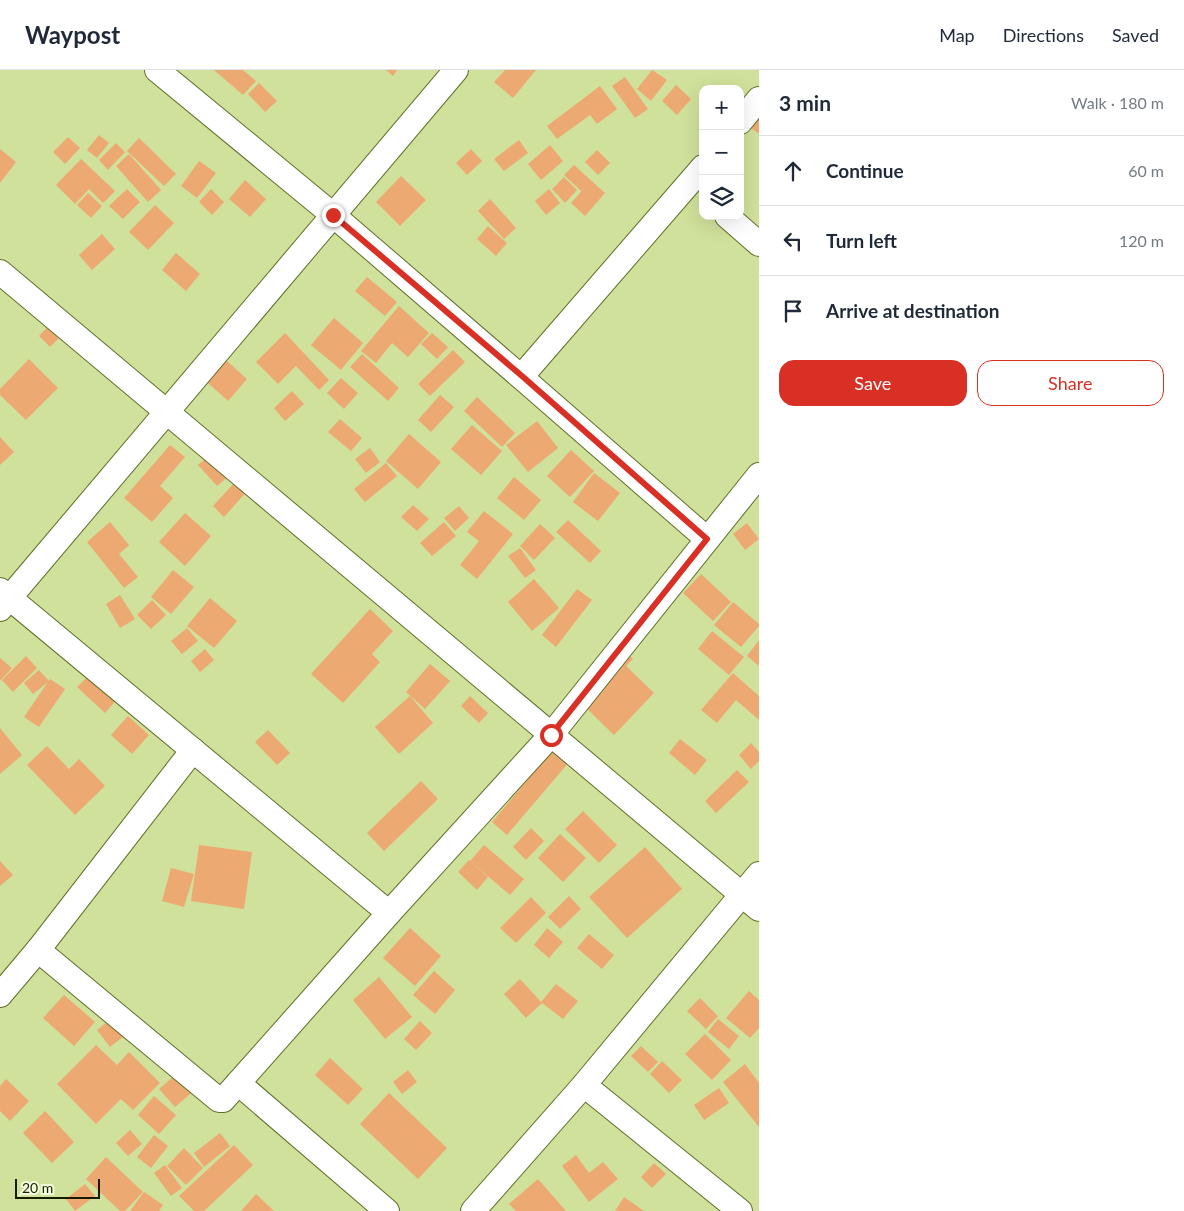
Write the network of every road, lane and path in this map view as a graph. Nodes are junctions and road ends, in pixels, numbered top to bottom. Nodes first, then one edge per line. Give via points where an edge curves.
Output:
1 (157, 70) edge
2 (456, 70) edge
3 (759, 99) edge
4 (744, 117) edge
5 (698, 182) edge
6 (333, 215) junction
7 (732, 220) edge
8 (759, 244) edge
9 (0, 272) edge
10 (522, 376) junction
11 (167, 412) junction
12 (759, 475) edge
13 (707, 539) junction
14 (3, 599) edge
15 (551, 735) junction
16 (193, 750) junction
17 (759, 874) edge
18 (751, 902) edge
19 (389, 912) junction
20 (38, 950) junction
21 (0, 995) edge
22 (238, 1083) junction
23 (584, 1085) junction
24 (386, 1211) edge
25 (473, 1211) edge
26 (740, 1211) edge

1 - 6 street
2 - 6 street
3 - 4 street
5 - 10 street
6 - 10 street
6 - 11 street
7 - 8 street
9 - 11 street
10 - 13 street
11 - 14 street
11 - 15 street
12 - 13 street
13 - 15 street
14 - 16 street
15 - 18 street
15 - 19 street
16 - 19 street
16 - 20 street
17 - 18 street
18 - 23 street
19 - 22 street
20 - 21 street
20 - 22 street via 219,1100 225,1098
22 - 24 street
23 - 25 street
23 - 26 street

